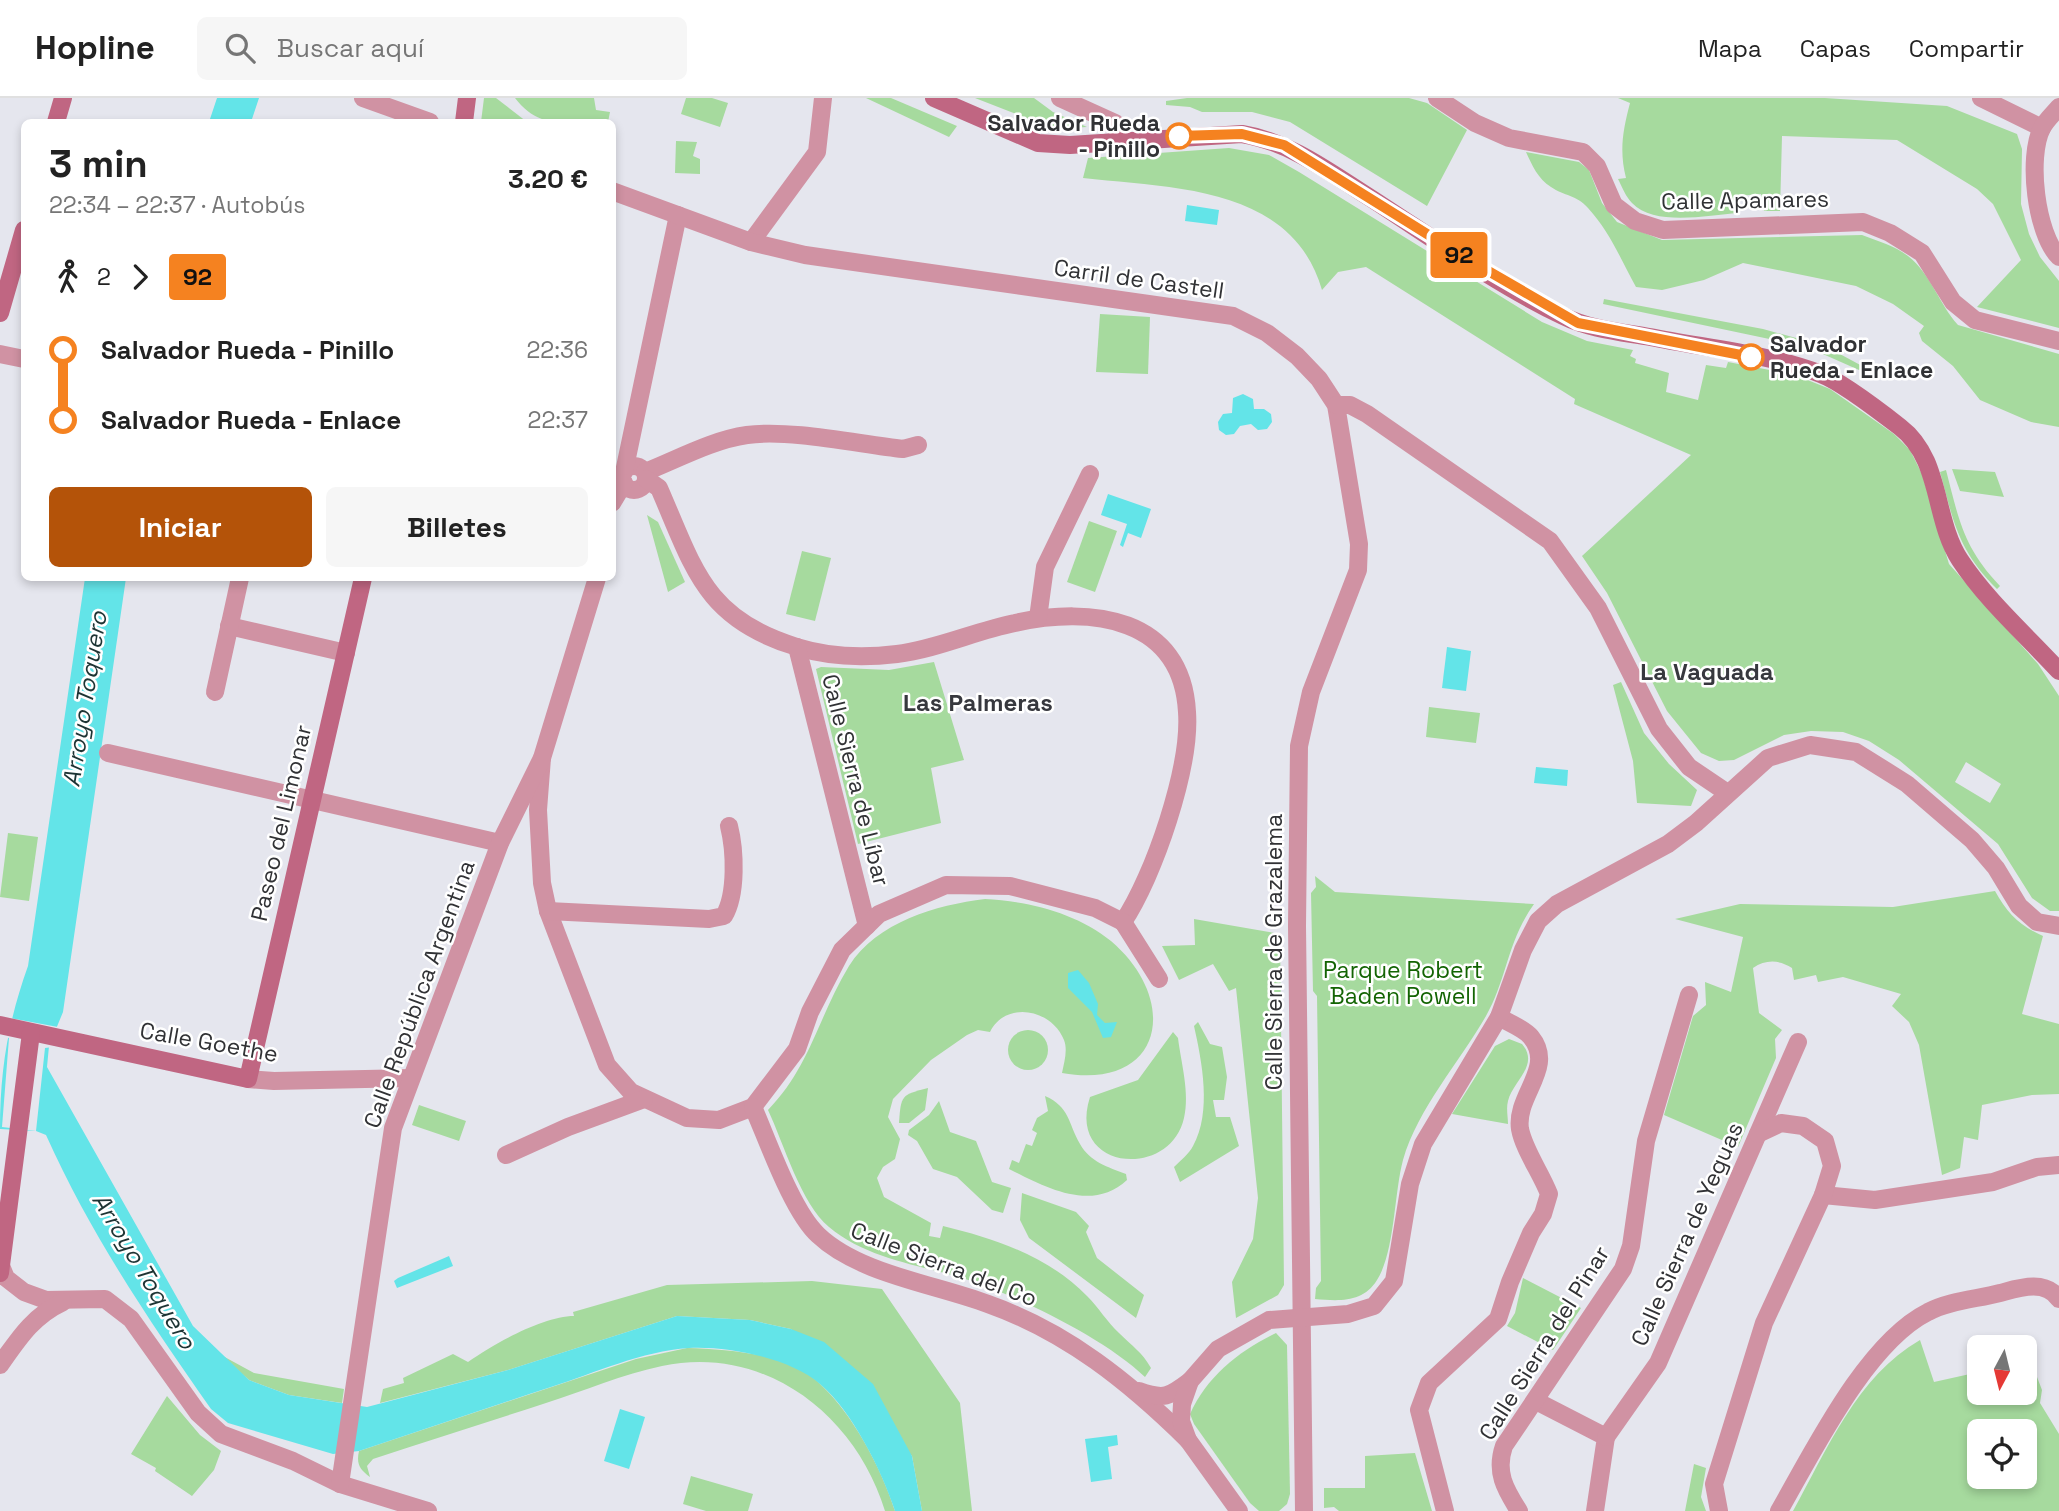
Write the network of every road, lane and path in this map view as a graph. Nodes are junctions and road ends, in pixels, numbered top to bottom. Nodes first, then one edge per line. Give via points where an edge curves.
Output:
1 (63, 98) edge
2 (363, 98) edge
3 (467, 98) edge
4 (823, 98) edge
5 (934, 98) edge
6 (1060, 98) edge
7 (1437, 98) edge
8 (1981, 98) edge
9 (2059, 107) edge
10 (57, 119) edge
11 (421, 119) edge
12 (464, 119) edge
13 (2042, 128) junction
14 (1119, 141) junction
15 (616, 192) edge
16 (678, 215) junction
17 (21, 240) edge
18 (751, 242) junction
19 (2059, 257) edge
20 (0, 313) edge
21 (2059, 341) edge
22 (0, 354) edge
23 (21, 358) edge
24 (1336, 405) junction
25 (918, 445) dead end
26 (1090, 474) dead end
27 (646, 475) junction
28 (621, 478) edge
29 (239, 581) edge
30 (362, 581) edge
31 (596, 581) edge
32 (1038, 618) junction
33 (229, 626) junction
34 (797, 647) junction
35 (346, 653) junction
36 (2059, 671) edge
37 (215, 692) dead end
38 (108, 753) dead end
39 (542, 758) junction
40 (1726, 792) junction
41 (311, 800) junction
42 (729, 826) dead end
43 (500, 843) junction
44 (548, 911) junction
45 (1123, 922) junction
46 (867, 926) junction
47 (2059, 926) edge
48 (1159, 979) dead end
49 (1689, 995) dead end
50 (1499, 1017) junction
51 (3, 1026) edge
52 (31, 1033) junction
53 (1798, 1042) dead end
54 (411, 1078) junction
55 (248, 1079) junction
56 (644, 1099) junction
57 (754, 1107) junction
58 (1758, 1133) junction
59 (506, 1155) dead end
60 (2059, 1165) edge
61 (1823, 1195) junction
62 (1, 1269) edge
63 (2059, 1298) edge
64 (70, 1299) junction
65 (1303, 1316) junction
66 (0, 1365) edge
67 (1190, 1381) junction
68 (1139, 1391) junction
69 (1536, 1401) junction
70 (1606, 1437) junction
71 (1188, 1440) junction
72 (340, 1484) junction
73 (428, 1511) edge
74 (1239, 1511) edge
75 (1304, 1511) edge
76 (1445, 1511) edge
77 (1518, 1511) edge
78 (1595, 1511) edge
79 (1719, 1511) edge
80 (1779, 1511) edge

1 - 10 main road
2 - 11 street
3 - 12 main road
4 - 18 street via 817,152
5 - 14 main road via 1038,142
6 - 14 street via 1115,123
7 - 21 street, Calle Apamares via 1509,138 1583,152 1597,166 1614,205 1635,221 1663,230 1863,222 1922,253 1954,302 1975,320
8 - 13 street
9 - 13 street
13 - 19 street via 2035,157 2037,203 2052,250
14 - 36 main road via 1242,134 1263,137 1322,167 1578,323 1823,375 1917,443 1960,559
15 - 16 street, Carril de Castell
16 - 18 street, Carril de Castell
16 - 28 street
17 - 20 main road
18 - 24 street, Carril de Castell via 860,265 1233,316 1297,356
22 - 23 street
24 - 40 street via 1350,405 1367,414 1544,536 1598,608 1659,729 1689,766
24 - 65 street, Calle Sierra de Grazalema via 1359,544 1358,570 1311,692 1299,746
25 - 27 street via 903,449 748,435 727,439
26 - 32 street via 1045,567
27 - 28 street via 637,489
27 - 34 street via 659,488 702,586 737,621
29 - 33 street
30 - 35 main road, Paseo del Limonar
31 - 39 street, Calle República Argentina
32 - 34 street via 899,654 859,656
32 - 45 street via 1085,617 1130,626 1152,636 1169,652 1182,678 1188,727 1179,784 1139,898
33 - 35 street
33 - 37 street
34 - 46 street, Calle Sierra de Líbar
35 - 41 main road, Paseo del Limonar
38 - 41 street
39 - 43 street, Calle República Argentina
39 - 44 street via 539,852
40 - 47 street via 1768,758 1810,745 1856,752 1907,783 1972,840 2019,906 2037,922
40 - 50 street via 1668,844 1557,904 1538,921
41 - 43 street
41 - 55 main road, Paseo del Limonar
42 - 44 street via 730,906 724,916
43 - 54 street, Calle República Argentina
44 - 56 street via 607,1065 631,1092
45 - 46 street via 1095,908 1010,886 946,886 879,914
45 - 48 street
46 - 57 street via 842,950 797,1049
49 - 69 street, Calle Sierra del Pinar via 1646,1141 1631,1246 1623,1269
50 - 65 street via 1423,1144 1410,1184 1394,1281 1374,1306 1348,1314
50 - 76 street via 1530,1036 1538,1051 1540,1069 1521,1103 1520,1130 1549,1194 1498,1319 1429,1383 1419,1410
51 - 52 main road, Calle Goethe
52 - 55 main road, Calle Goethe
52 - 62 main road
53 - 58 street, Calle Sierra de Yeguas
54 - 55 street, Calle Goethe
54 - 72 street, Calle República Argentina via 393,1128
56 - 57 street via 687,1118 719,1121
56 - 59 street
57 - 68 street, Calle Sierra del Co via 802,1215 831,1246 881,1270 990,1304 1049,1331
58 - 61 street via 1781,1123 1803,1126 1825,1141 1832,1166
58 - 70 street, Calle Sierra de Yeguas via 1658,1363
60 - 61 street via 2037,1167 1993,1182 1882,1199
61 - 79 street via 1764,1324 1714,1484
62 - 64 street via 24,1292 46,1300
63 - 80 street via 2031,1285 1929,1311 1899,1331 1834,1416
64 - 66 street via 44,1311
64 - 72 street via 105,1299 131,1319 198,1413 221,1434
65 - 67 street via 1269,1320 1219,1349
65 - 75 street, Calle Sierra de Grazalema
67 - 68 street via 1171,1395 1157,1398
67 - 71 street via 1181,1421
68 - 71 street, Calle Sierra del Co
69 - 70 street
69 - 77 street, Calle Sierra del Pinar via 1504,1446 1500,1460 1506,1490
70 - 78 street
71 - 74 street
72 - 73 street

